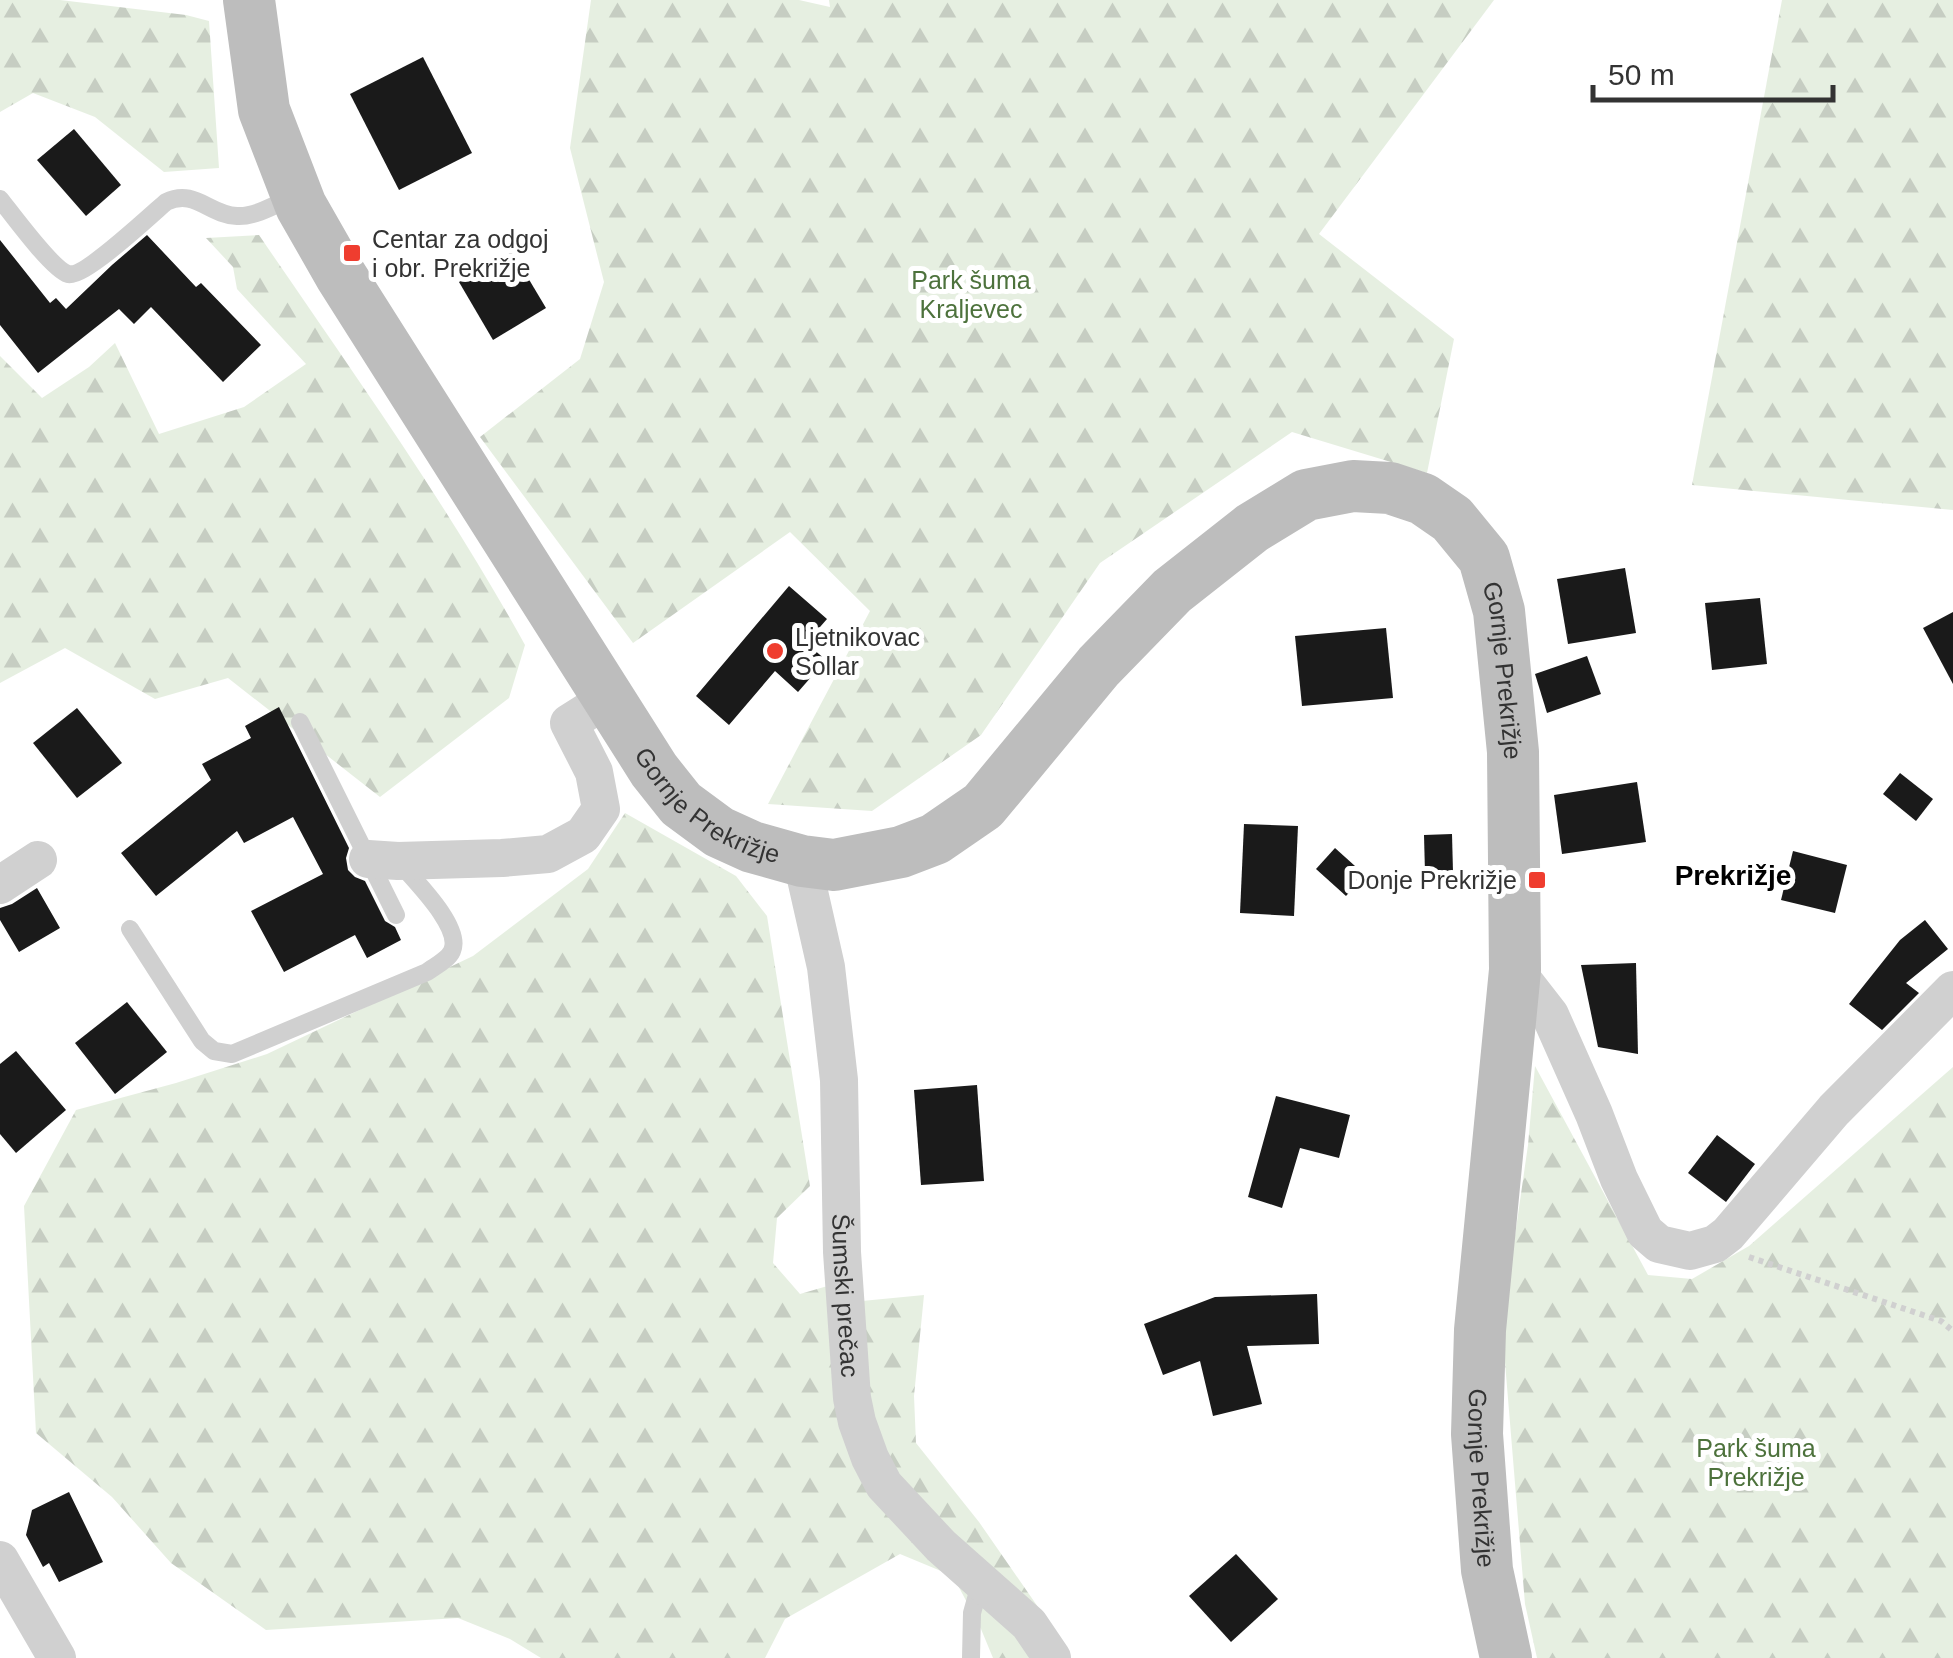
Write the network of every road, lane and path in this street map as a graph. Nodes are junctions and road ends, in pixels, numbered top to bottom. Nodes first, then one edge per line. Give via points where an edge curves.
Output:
1 (249, 0) edge
2 (297, 195) junction
3 (0, 199) edge
4 (607, 699) junction
5 (300, 722) dead end
6 (38, 860) dead end
7 (383, 860) junction
8 (802, 861) junction
9 (0, 885) edge
10 (396, 915) dead end
11 (130, 929) dead end
12 (1515, 970) junction
13 (1953, 990) edge
14 (1715, 1244) junction
15 (1953, 1330) edge
16 (0, 1560) edge
17 (981, 1581) junction
18 (57, 1658) edge
19 (972, 1658) edge
20 (1052, 1658) edge
21 (1506, 1658) edge

1 - 2 street, Gornje Prekrižje via 264,110
2 - 3 lane via 234,216 176,197 76,274 50,261
2 - 4 street, Gornje Prekrižje
4 - 7 street via 568,723 594,772 600,810 583,835 548,854
4 - 8 street, Gornje Prekrižje via 681,804 719,832
5 - 7 lane
6 - 9 street
7 - 10 lane
7 - 11 lane via 448,922 455,940 451,955 427,972 232,1054 202,1041
8 - 12 street, Gornje Prekrižje via 834,865 935,839 983,806 1099,666 1172,591 1252,528 1306,495 1353,486 1390,488 1424,499 1452,519 1484,558 1499,611 1513,752
8 - 17 street, Šumski prečac via 826,968 839,1080 842,1252 857,1422 884,1485
12 - 14 street via 1550,1016 1645,1232 1676,1250
12 - 21 street, Gornje Prekrižje via 1480,1330 1478,1434 1488,1570
13 - 14 street
14 - 15 path
16 - 18 street
17 - 19 lane via 972,1613
17 - 20 street, Šumski prečac via 1029,1624

